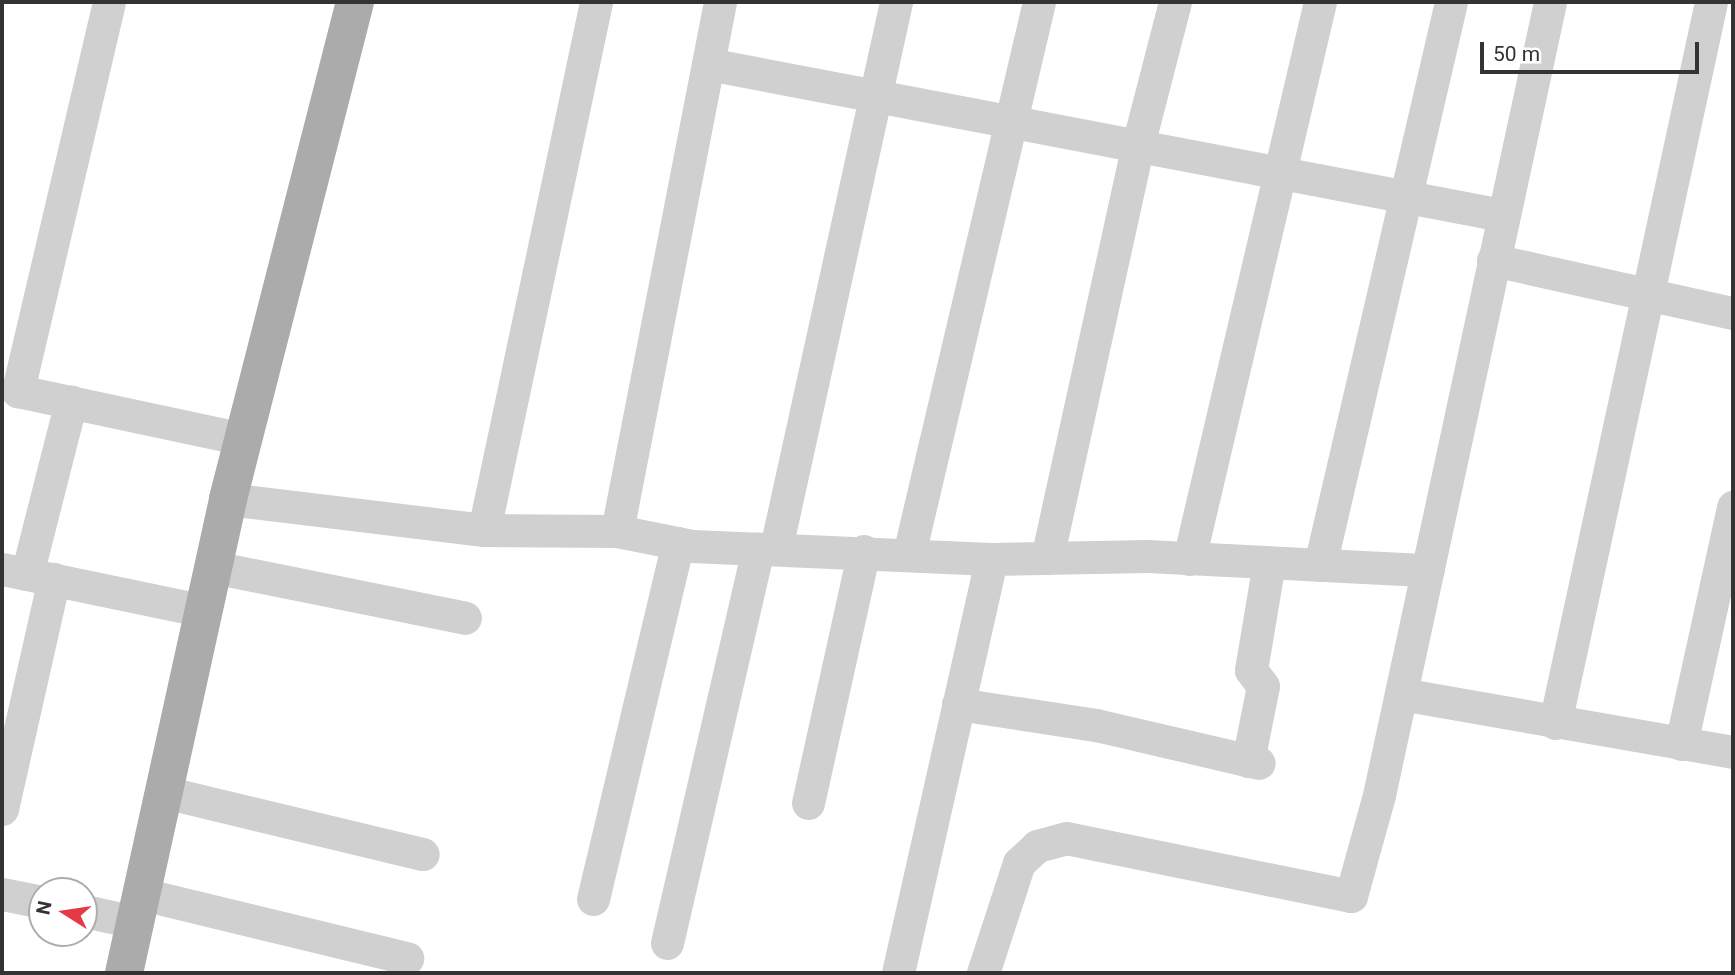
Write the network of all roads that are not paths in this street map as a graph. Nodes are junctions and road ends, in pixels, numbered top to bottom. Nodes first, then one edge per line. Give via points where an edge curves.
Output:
1 (109, 2) edge
2 (355, 2) edge
3 (596, 2) edge
4 (720, 2) edge
5 (896, 2) edge
6 (1040, 2) edge
7 (1175, 2) edge
8 (1320, 2) edge
9 (1451, 2) edge
10 (1550, 2) edge
11 (1711, 2) edge
12 (708, 64) junction
13 (872, 95) junction
14 (1010, 121) junction
15 (1138, 145) junction
16 (1281, 173) junction
17 (1403, 196) junction
18 (1502, 215) junction
19 (1493, 260) junction
20 (1648, 294) junction
21 (1733, 313) edge
22 (15, 348) edge
23 (71, 402) junction
24 (244, 439) junction
25 (229, 499) junction
26 (1733, 507) edge
27 (484, 530) junction
28 (617, 531) junction
29 (678, 543) junction
30 (767, 548) junction
31 (864, 551) junction
32 (909, 554) junction
33 (1047, 558) junction
34 (1189, 558) junction
35 (991, 559) junction
36 (1269, 562) junction
37 (1320, 565) junction
38 (214, 567) junction
39 (1428, 570) junction
40 (27, 574) edge
41 (204, 611) junction
42 (465, 618) dead end
43 (1401, 694) junction
44 (958, 704) junction
45 (1556, 723) junction
46 (1681, 744) junction
47 (1733, 752) edge
48 (164, 792) junction
49 (808, 803) dead end
50 (2, 809) edge
51 (423, 854) dead end
52 (2, 894) edge
53 (593, 898) dead end
54 (28, 899) edge
55 (138, 908) junction
56 (98, 910) edge
57 (667, 943) dead end
58 (407, 958) dead end
59 (124, 973) edge
60 (898, 973) edge
61 (983, 973) edge

1 - 22 street
2 - 24 main road
3 - 27 street
4 - 12 street
5 - 13 street
6 - 14 street
7 - 15 street
8 - 16 street
9 - 17 street
10 - 18 street
11 - 20 street
12 - 13 street
12 - 28 street
13 - 14 street
13 - 30 street
14 - 15 street
14 - 32 street
15 - 16 street
15 - 33 street
16 - 17 street
16 - 34 street
17 - 18 street
17 - 37 street
18 - 19 street
19 - 20 street
19 - 39 street
20 - 21 street
20 - 45 street
22 - 23 street via 19,391
23 - 24 street
23 - 40 street
24 - 25 main road
25 - 27 street
25 - 38 main road
26 - 46 street
27 - 28 street
28 - 29 street
29 - 30 street
29 - 53 street
30 - 31 street
30 - 57 street
31 - 32 street
31 - 49 street
32 - 35 street
33 - 34 street
33 - 35 street
34 - 36 street
35 - 44 street
36 - 37 street
36 - 44 street via 1251,670 1263,686 1254,762 1096,725
37 - 39 street
38 - 41 main road
38 - 42 street
39 - 43 street
40 - 41 street
40 - 50 street
41 - 48 main road
43 - 45 street
43 - 61 street via 1352,896 1066,838 1037,846 1018,863
44 - 60 street
45 - 46 street
46 - 47 street
48 - 51 street
48 - 55 main road
52 - 54 street
55 - 56 street
55 - 58 street
55 - 59 main road

